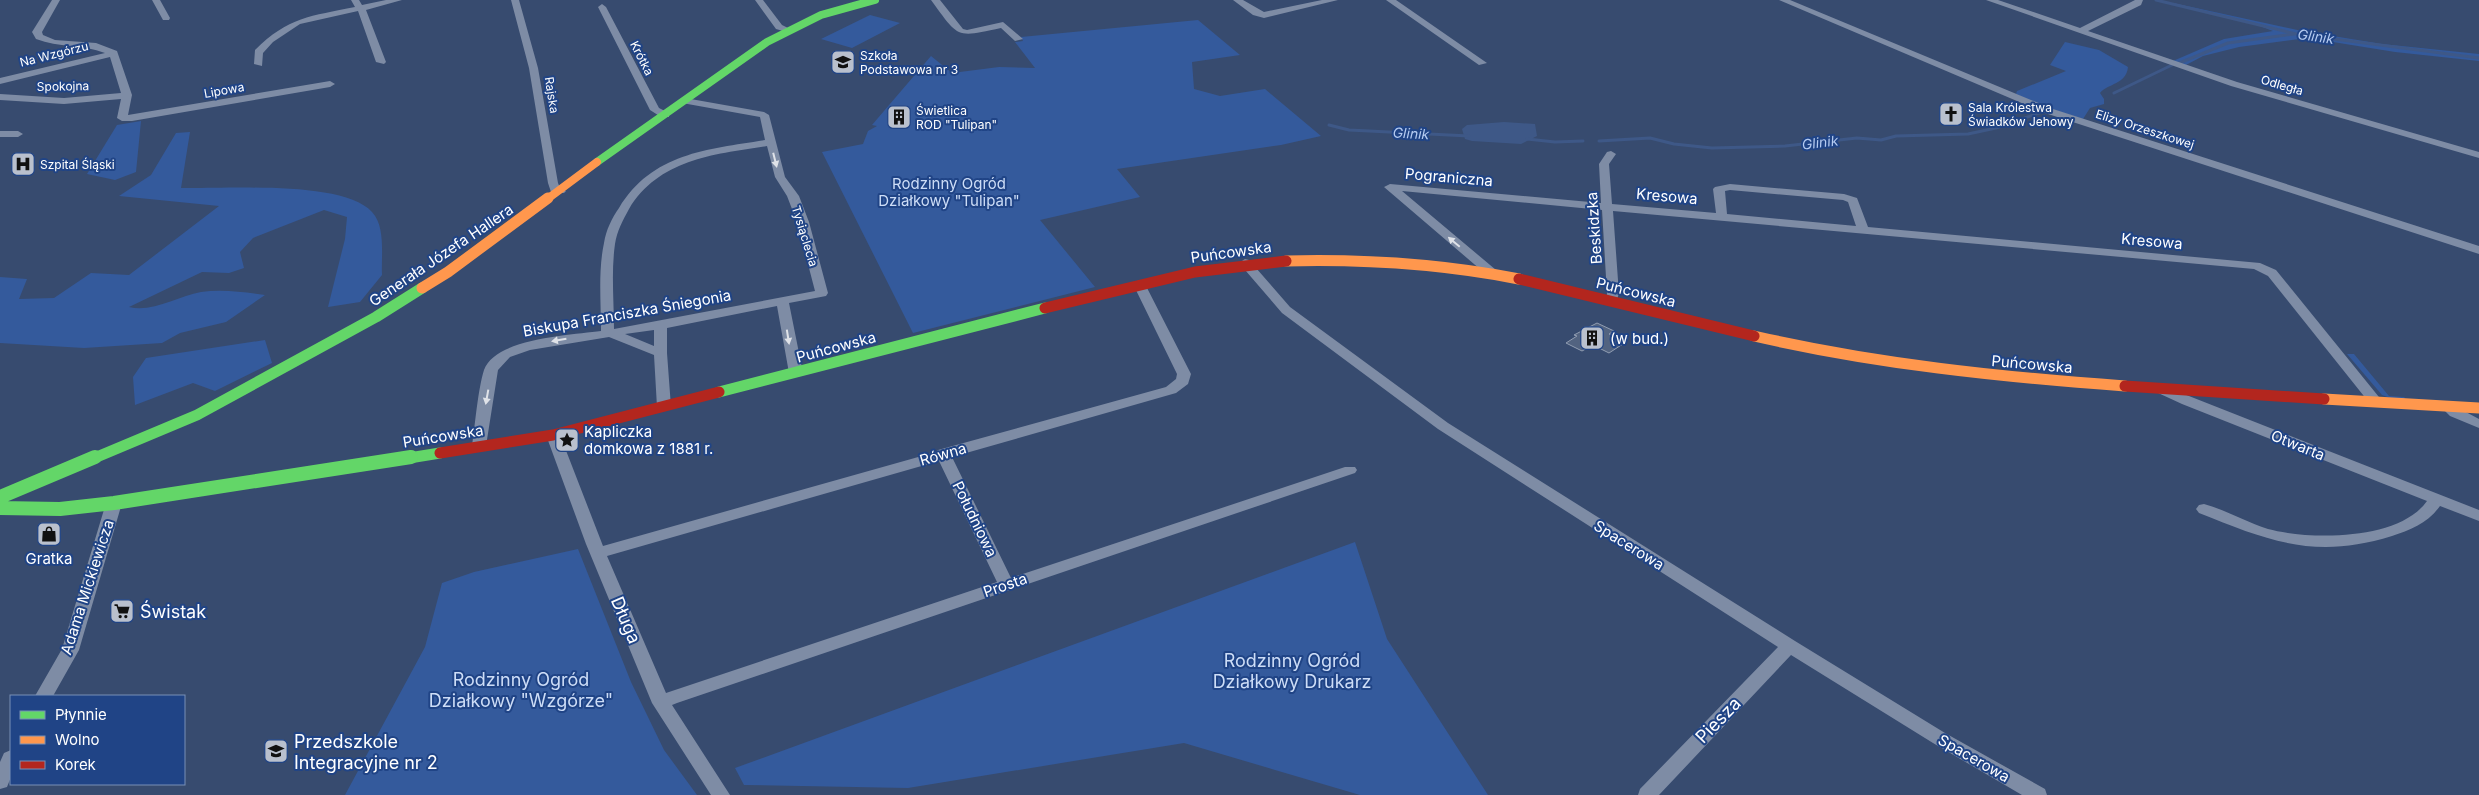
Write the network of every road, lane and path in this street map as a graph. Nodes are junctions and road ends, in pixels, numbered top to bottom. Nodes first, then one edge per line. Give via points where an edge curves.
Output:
1 (56, 0) edge
2 (156, 0) edge
3 (398, 0) edge
4 (515, 0) edge
5 (760, 0) edge
6 (875, 0) edge
7 (935, 0) edge
8 (1237, 0) edge
9 (1334, 0) edge
10 (1390, 0) edge
11 (1783, 0) edge
12 (1990, 0) edge
13 (2139, 0) edge
14 (358, 4) edge
15 (602, 7) dead end
16 (166, 18) dead end
17 (787, 31) junction
18 (2081, 31) junction
19 (1018, 39) dead end
20 (114, 53) junction
21 (381, 62) dead end
22 (1482, 62) dead end
23 (259, 64) dead end
24 (0, 81) edge
25 (330, 84) dead end
26 (127, 95) junction
27 (0, 97) edge
28 (685, 101) junction
29 (665, 114) junction
30 (0, 134) edge
31 (18, 134) dead end
32 (771, 142) junction
33 (1611, 154) dead end
34 (2479, 155) edge
35 (560, 191) junction
36 (1608, 207) junction
37 (1722, 217) junction
38 (1863, 231) junction
39 (2479, 250) edge
40 (1244, 263) junction
41 (1492, 273) junction
42 (1139, 284) junction
43 (822, 292) joint
44 (782, 301) junction
45 (1611, 301) junction
46 (661, 325) junction
47 (608, 332) junction
48 (660, 353) junction
49 (796, 373) junction
50 (2161, 388) junction
51 (2376, 402) junction
52 (2447, 406) junction
53 (664, 408) junction
54 (2479, 408) edge
55 (2479, 424) edge
56 (553, 435) junction
57 (479, 446) junction
58 (943, 453) junction
59 (1350, 470) dead end
60 (0, 496) edge
61 (2436, 500) junction
62 (114, 504) junction
63 (0, 508) edge
64 (2204, 509) dead end
65 (2479, 516) edge
66 (598, 553) junction
67 (1006, 584) junction
68 (1789, 646) junction
69 (45, 695) edge
70 (661, 703) junction
71 (10, 760) edge
72 (0, 781) edge
73 (721, 795) edge
74 (1647, 795) edge
75 (2038, 795) edge

1 - 20 street via 37,32 39,37 49,42 96,46
2 - 16 street
3 - 14 street
4 - 35 street, Rajska via 526,31 539,89 553,183 555,190
5 - 17 street via 779,27
6 - 17 street, Generała Józefa Hallera via 832,11
7 - 19 street via 960,31 967,33 1003,25
8 - 9 street via 1262,15
10 - 22 street
11 - 39 street, Elizy Orzeszkowej via 2049,111
12 - 18 street, Odległa
13 - 18 street
14 - 21 street
14 - 23 street via 297,22 258,52
15 - 29 street, Krótka via 655,110
17 - 28 street, Generała Józefa Hallera
18 - 34 street, Odległa via 2234,84
20 - 24 street, Na Wzgórzu
20 - 26 street
25 - 26 street, Lipowa via 122,118
26 - 27 street, Spokojna via 43,100
28 - 29 street, Generała Józefa Hallera
28 - 32 street, Tysiąclecia via 764,115
29 - 35 street, Generała Józefa Hallera
30 - 31 street
32 -> 43 street, Tysiąclecia via 780,178 793,196 803,222
32 - 47 street via 676,161 628,196 609,247
33 - 36 street, Beskidzka via 1604,164
35 - 60 street, Generała Józefa Hallera via 415,294 233,397
36 - 37 street, Kresowa
41 -> 36 street, Pograniczna via 1390,187
36 - 45 street, Beskidzka
37 - 38 street, Kresowa
37 - 38 street, Kresowa via 1719,189 1730,187 1844,197 1853,200
38 - 51 street, Kresowa via 2256,266 2272,273
40 - 41 street, Puńcowska via 1349,258
40 - 42 street, Puńcowska
40 - 68 street, Spacerowa via 1286,310 1443,426
41 - 45 street, Puńcowska
42 - 49 street, Puńcowska
42 - 58 street, Równa via 1184,374 1178,387
43 - 44 street, Biskupa Franciszka Śniegonia
44 - 46 street, Biskupa Franciszka Śniegonia
44 -> 49 street
45 - 50 street, Puńcowska via 1853,357 1964,374
46 - 47 street, Biskupa Franciszka Śniegonia
46 - 48 street
47 - 48 street
47 -> 57 street, Biskupa Franciszka Śniegonia via 527,346 498,360 492,369
48 - 53 street
49 - 53 street, Puńcowska
50 - 51 street, Puńcowska
50 - 61 street, Otwarta
51 - 52 street, Puńcowska
52 - 54 street, Puńcowska
52 - 55 street
53 - 56 street, Puńcowska
56 - 57 street, Puńcowska
56 - 66 street, Długa
57 - 62 street, Puńcowska
58 - 66 street, Równa
58 - 67 street, Południowa
59 - 67 street, Prosta
61 - 64 street via 2419,518 2400,528 2361,538 2311,542 2274,536
61 - 65 street, Otwarta
62 - 63 street, Puńcowska via 60,509
62 - 69 street, Adama Mickiewicza via 70,650
66 - 70 street, Długa
67 - 70 street, Prosta
68 - 74 street, Piesza
68 - 75 street, Spacerowa
70 - 73 street, Długa
71 - 72 street

